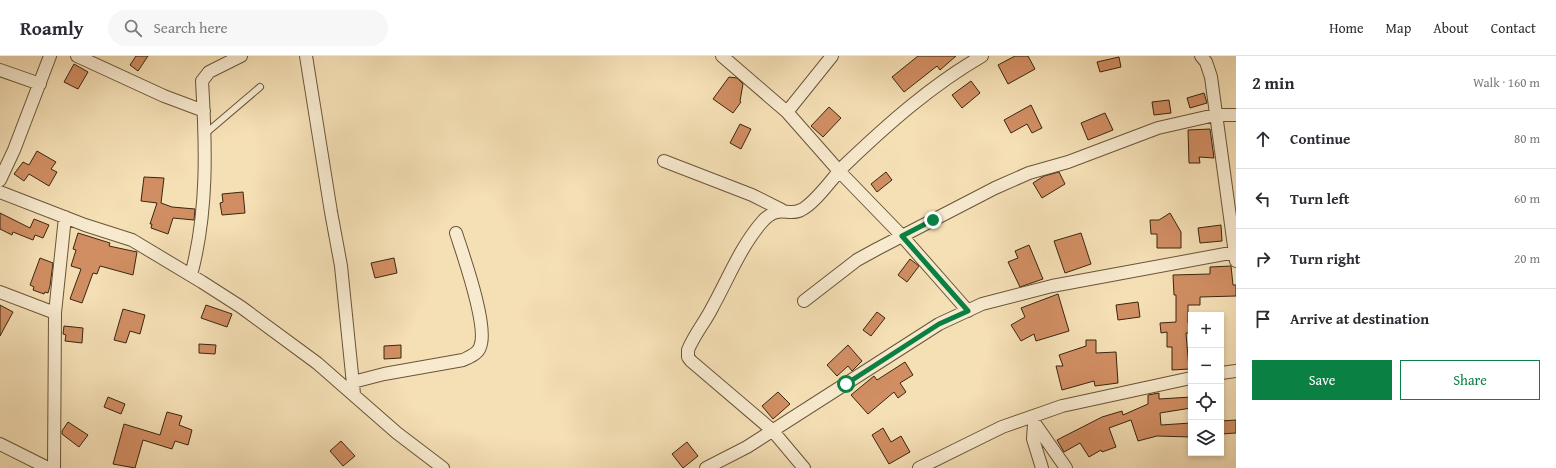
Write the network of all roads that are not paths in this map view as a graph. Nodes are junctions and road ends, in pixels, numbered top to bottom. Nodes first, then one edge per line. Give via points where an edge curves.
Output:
1 (50, 56) edge
2 (77, 56) edge
3 (241, 56) edge
4 (306, 56) edge
5 (722, 56) edge
6 (832, 56) edge
7 (982, 56) edge
8 (1200, 56) edge
9 (0, 70) edge
10 (40, 84) junction
11 (260, 87) dead end
12 (204, 111) junction
13 (787, 112) junction
14 (1215, 115) junction
15 (1236, 115) edge
16 (206, 133) junction
17 (664, 161) dead end
18 (839, 171) junction
19 (0, 180) edge
20 (0, 192) edge
21 (782, 210) junction
22 (65, 217) junction
23 (456, 232) dead end
24 (902, 236) junction
25 (1235, 255) edge
26 (191, 275) junction
27 (0, 292) edge
28 (804, 301) dead end
29 (968, 311) junction
30 (56, 313) junction
31 (1236, 371) edge
32 (1224, 373) edge
33 (1188, 379) edge
34 (353, 388) junction
35 (1033, 421) junction
36 (772, 430) junction
37 (0, 444) edge
38 (21, 454) junction
39 (37, 468) edge
40 (48, 468) edge
41 (54, 468) edge
42 (443, 468) edge
43 (706, 468) edge
44 (804, 468) edge
45 (919, 468) edge
46 (1042, 468) edge
47 (1066, 468) edge

1 - 10 street
2 - 12 street via 164,96
3 - 12 street via 204,76
4 - 34 street via 341,266
5 - 13 street
6 - 13 street
7 - 18 street via 919,98
8 - 14 street via 1206,62 1211,76
9 - 10 street
10 - 19 street
11 - 16 lane
12 - 16 street
13 - 18 street
14 - 15 street
14 - 24 street via 1148,130 1082,157 1029,173
14 - 25 street
16 - 26 street via 202,216
17 - 21 street via 752,195
18 - 21 street via 800,211
18 - 24 street
20 - 22 street
21 - 36 street via 771,214 758,228 687,354 691,361
22 - 26 street via 132,240
22 - 30 street
23 - 34 street via 472,284 480,322 480,348 463,360 384,374
24 - 28 street via 857,260
24 - 29 street
25 - 29 street via 1052,286 994,300
26 - 34 street via 241,307
27 - 30 street
29 - 36 street via 934,328
30 - 41 street
31 - 32 street
33 - 35 street via 1077,402
34 - 42 street via 397,432
35 - 45 street via 1002,427
35 - 46 street via 1033,439
35 - 47 street
36 - 43 street via 747,447
36 - 44 street
37 - 38 street
38 - 39 street
38 - 40 street

